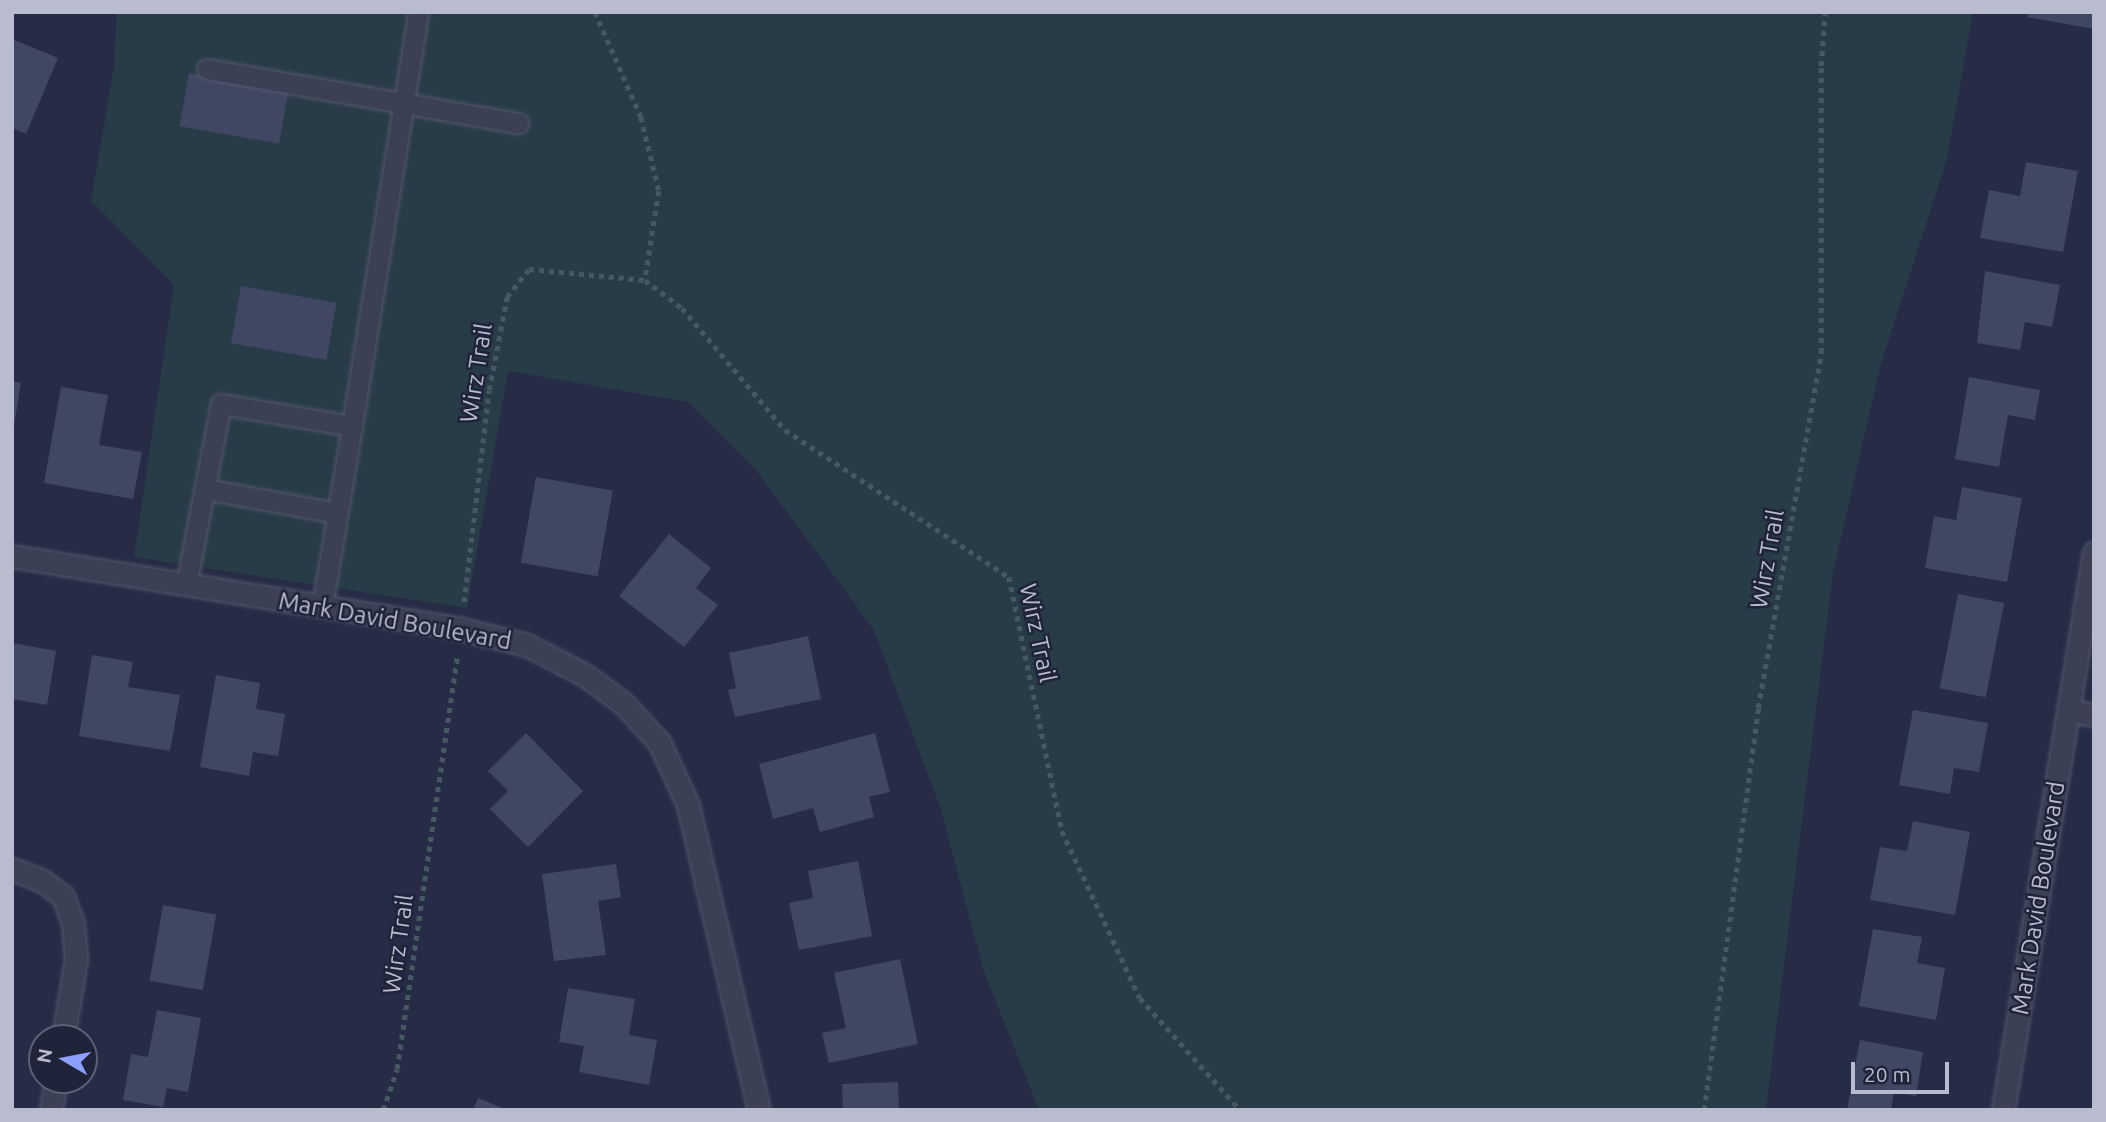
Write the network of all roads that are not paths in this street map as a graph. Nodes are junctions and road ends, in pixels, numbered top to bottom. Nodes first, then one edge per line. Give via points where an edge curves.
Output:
1 (418, 12) edge
2 (207, 69) dead end
3 (401, 103) junction
4 (518, 122) dead end
5 (352, 426) junction
6 (205, 489) junction
7 (337, 513) junction
8 (2094, 552) edge
9 (12, 556) edge
10 (186, 585) junction
11 (322, 608) junction
12 (2068, 711) junction
13 (2094, 715) edge
14 (12, 869) edge
15 (65, 1024) edge
16 (759, 1110) edge
17 (2003, 1110) edge

1 - 3 lane
2 - 3 lane
3 - 4 lane
3 - 5 lane
5 - 6 lane via 221,404
5 - 7 lane
6 - 7 lane
6 - 10 lane
7 - 11 lane
8 - 12 street, Mark David Boulevard
9 - 10 street, Mark David Boulevard
10 - 11 street, Mark David Boulevard
11 - 16 street, Mark David Boulevard via 461,629 527,645 614,696 659,742 688,805
12 - 13 street
12 - 17 street, Mark David Boulevard
14 - 15 street via 41,880 63,896 73,923 76,959

